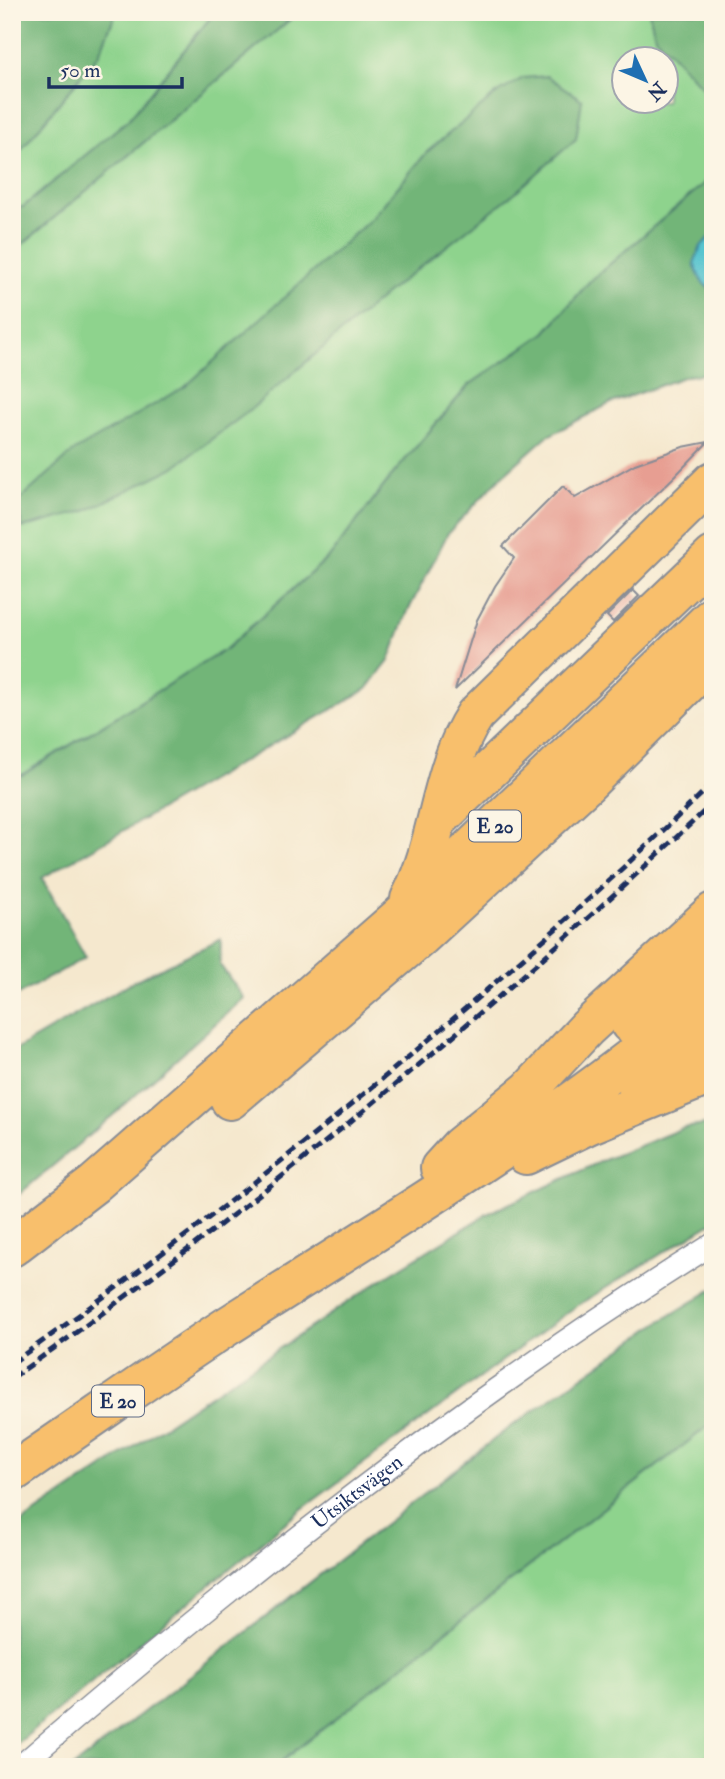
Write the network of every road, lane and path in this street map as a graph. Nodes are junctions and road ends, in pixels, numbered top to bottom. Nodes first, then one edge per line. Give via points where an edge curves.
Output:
1 (713, 481) edge
2 (713, 513) edge
3 (713, 535) edge
4 (713, 556) edge
5 (713, 575) edge
6 (713, 594) edge
7 (713, 616) edge
8 (713, 638) edge
9 (713, 659) edge
10 (713, 680) edge
11 (585, 690) junction
12 (571, 733) junction
13 (447, 789) junction
14 (421, 877) junction
15 (713, 912) edge
16 (412, 925) junction
17 (713, 932) edge
18 (713, 951) edge
19 (713, 971) edge
20 (713, 991) edge
21 (713, 1012) edge
22 (713, 1032) edge
23 (709, 1067) edge
24 (540, 1103) junction
25 (588, 1125) junction
26 (380, 1229) junction
27 (713, 1244) edge
28 (12, 1247) edge
29 (12, 1262) edge
30 (12, 1474) edge
31 (19, 1767) edge

1 - 13 highway, E 20 via 475,715
2 - 13 highway, E 20
3 - 13 highway, E 20
4 - 11 highway, E 20
5 - 11 highway, E 20
6 - 12 highway, E 20
7 - 16 highway, E 20
8 - 16 highway, E 20
9 - 16 highway, E 20 via 587,784
10 - 16 highway, E 20 via 597,794
11 - 12 highway, E 20
11 - 13 highway, E 20
12 - 14 highway, E 20
13 - 14 highway, E 20
14 - 16 highway, E 20
15 - 24 highway, E 20 via 587,1028
16 - 28 highway, E 20
16 - 29 highway, E 20 via 240,1092
17 - 24 highway, E 20 via 624,1013
18 - 24 highway, E 20
19 - 24 highway, E 20 via 610,1058
20 - 24 highway, E 20 via 649,1045
21 - 24 highway, E 20 via 626,1079
22 - 25 highway, E 20
23 - 25 highway, E 20 via 644,1103
24 - 26 highway, E 20 via 460,1146
25 - 26 highway, E 20
26 - 30 highway, E 20 via 223,1329
27 - 31 street, Utsiktsvägen via 522,1370 292,1543

